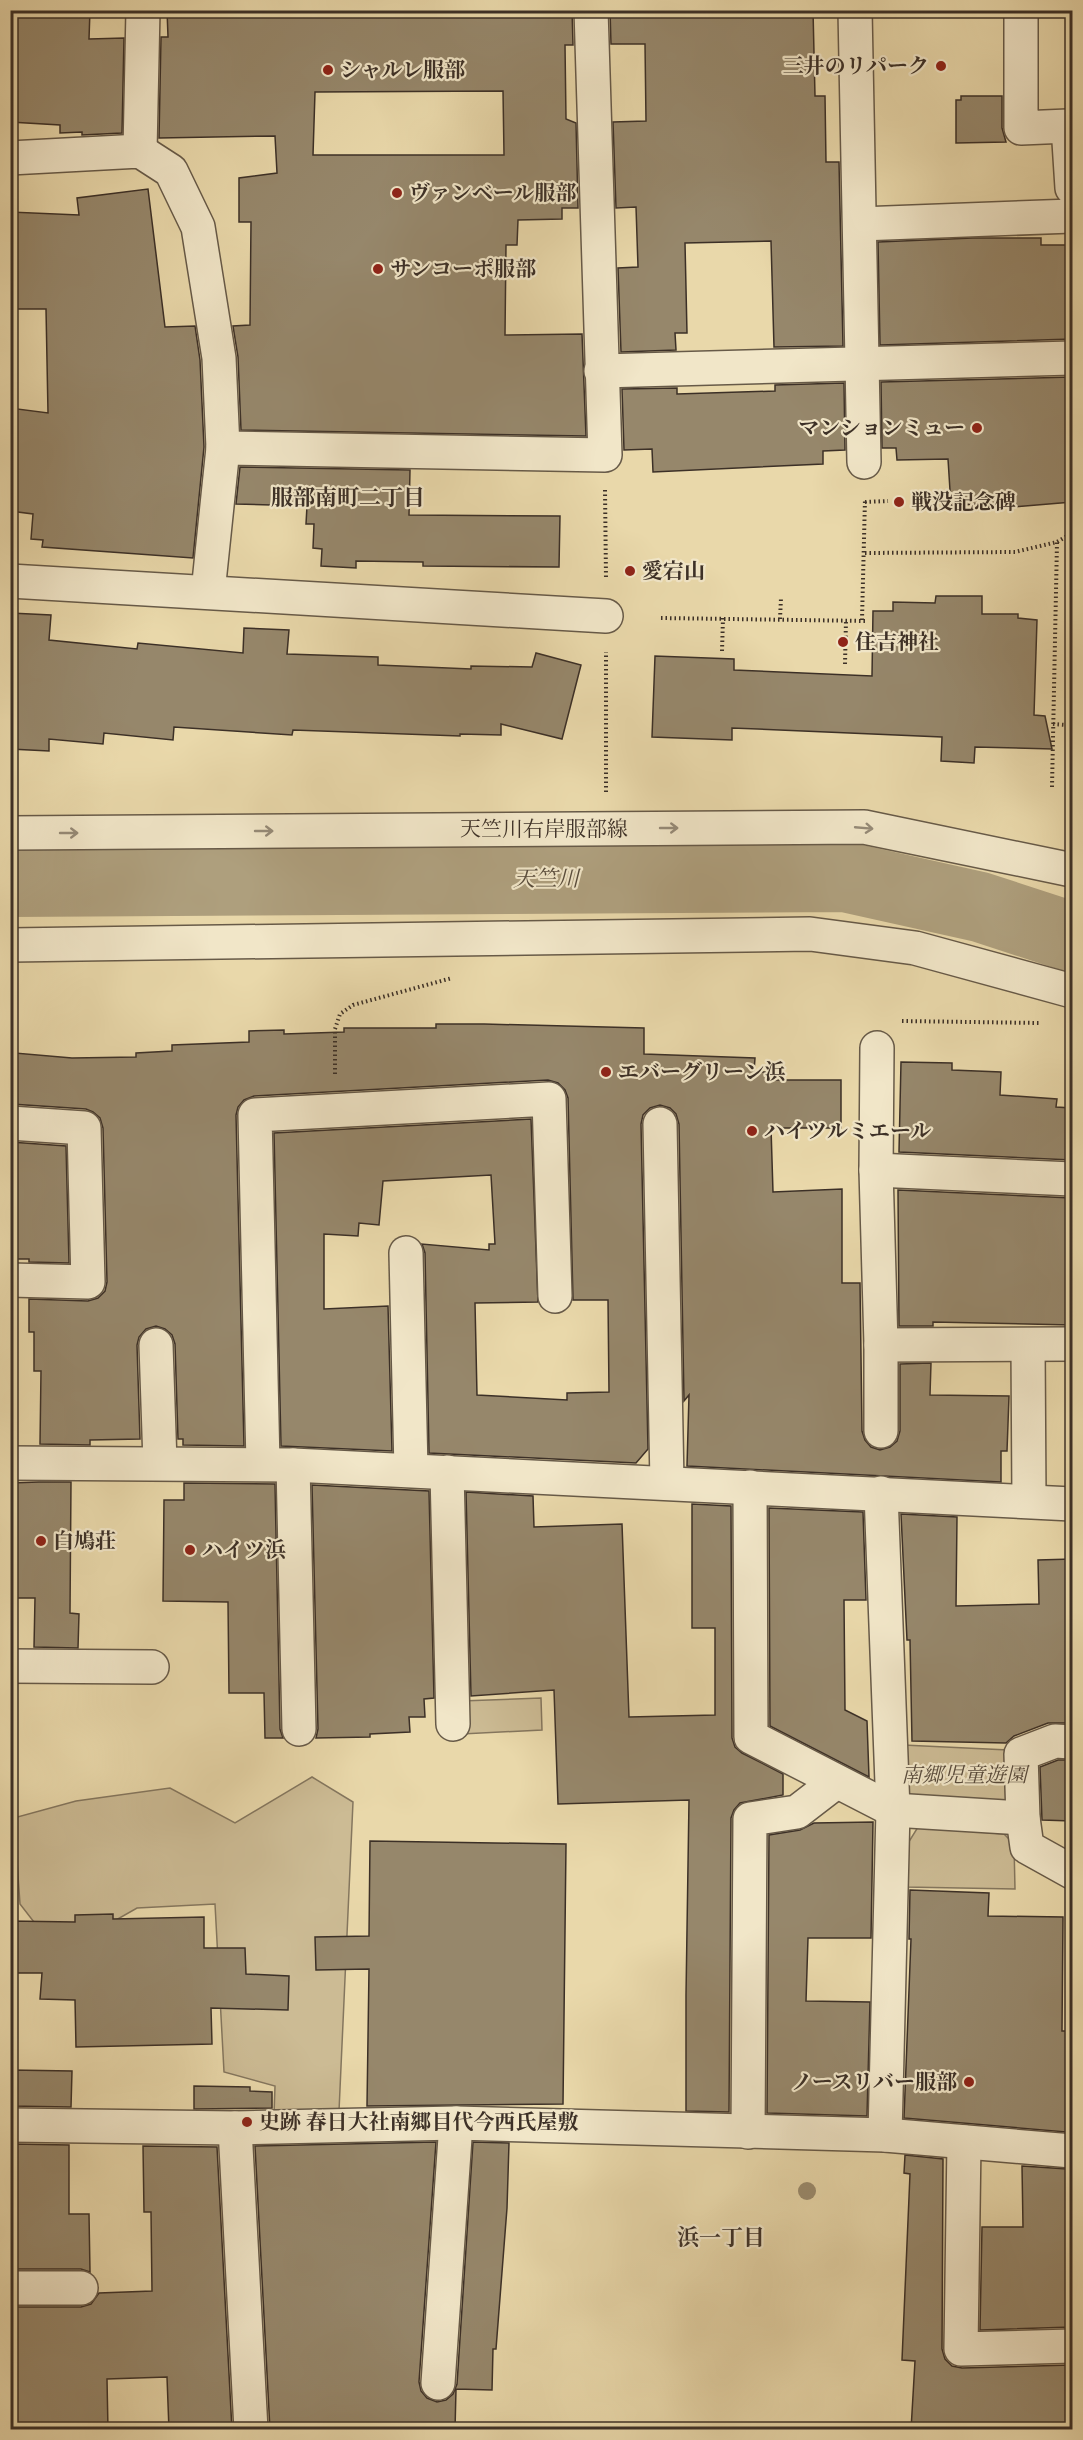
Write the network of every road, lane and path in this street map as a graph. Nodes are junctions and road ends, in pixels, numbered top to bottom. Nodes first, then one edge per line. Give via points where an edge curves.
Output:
1 (143, 10) edge
2 (591, 10) edge
3 (855, 10) edge
4 (1021, 10) edge
5 (140, 151) junction
6 (10, 158) edge
7 (1072, 188) edge
8 (1072, 216) edge
9 (860, 225) junction
10 (1072, 358) edge
11 (862, 363) junction
12 (600, 371) junction
13 (223, 448) junction
14 (605, 455) junction
15 (864, 462) joint
16 (888, 501) dead end
17 (865, 502) junction
18 (1072, 533) edge
19 (1057, 542) junction
20 (865, 553) junction
21 (10, 581) edge
22 (208, 592) junction
23 (781, 598) dead end
24 (606, 616) junction
25 (661, 618) dead end
26 (723, 618) junction
27 (780, 619) junction
28 (846, 620) junction
29 (722, 651) dead end
30 (845, 664) dead end
31 (1053, 724) junction
32 (1066, 725) dead end
33 (1052, 787) dead end
34 (606, 799) dead end
35 (10, 833) edge
36 (1072, 870) edge
37 (10, 945) edge
38 (454, 977) dead end
39 (1072, 991) edge
40 (1050, 1023) dead end
41 (877, 1048) joint
42 (335, 1111) junction
43 (10, 1123) edge
44 (660, 1124) dead end
45 (876, 1170) junction
46 (1072, 1179) edge
47 (406, 1253) dead end
48 (10, 1280) edge
49 (555, 1296) dead end
50 (1072, 1344) edge
51 (156, 1345) dead end
52 (881, 1345) junction
53 (1028, 1345) junction
54 (881, 1431) dead end
55 (10, 1463) edge
56 (160, 1463) junction
57 (278, 1464) junction
58 (411, 1470) junction
59 (447, 1473) junction
60 (667, 1483) junction
61 (750, 1487) junction
62 (880, 1493) junction
63 (1029, 1501) junction
64 (1072, 1504) edge
65 (10, 1666) edge
66 (152, 1666) dead end
67 (453, 1724) dead end
68 (299, 1729) dead end
69 (1072, 1742) edge
70 (836, 1782) junction
71 (893, 1810) junction
72 (1023, 1818) junction
73 (1072, 1872) edge
74 (456, 2123) junction
75 (10, 2125) edge
76 (235, 2128) junction
77 (748, 2132) junction
78 (885, 2135) junction
79 (964, 2142) junction
80 (1072, 2151) edge
81 (10, 2288) edge
82 (81, 2288) dead end
83 (1072, 2346) edge
84 (438, 2384) dead end
85 (251, 2430) edge

1 - 5 street
2 - 12 street
3 - 9 street
4 - 7 street via 1021,128 1068,126
5 - 6 street
5 - 13 street via 171,171 198,227 219,358
8 - 9 street
9 - 11 street
10 - 11 street
11 - 12 street
11 - 15 street
12 - 14 street
13 - 14 street
13 - 22 street
14 - 24 path
15 - 17 path
16 - 17 path
17 - 20 path
18 - 19 path
19 - 20 path via 1015,552
19 - 31 path
20 - 28 path via 865,621
21 - 22 street
22 - 24 street
23 - 27 path
24 - 34 path
25 - 26 path
26 - 27 path
26 - 29 path
27 - 28 path
28 - 30 path
31 - 32 path
31 - 33 path
35 -> 36 street, 天竺川右岸服部線 via 864,827
37 - 39 street via 810,934 915,948
38 - 42 path via 353,1005 340,1014 335,1029
40 - 41 path via 885,1023
41 - 45 street
42 - 49 street via 549,1100
42 - 57 street via 255,1115
43 - 48 street via 84,1128 88,1282
44 - 60 street
45 - 46 street
45 - 52 street
47 - 58 street
50 - 53 street
51 - 56 street
52 - 53 street
52 - 54 street
53 - 63 street
55 - 56 street
56 - 57 street
57 - 58 street
57 - 68 street
58 - 59 street
59 - 60 street
59 - 67 street
60 - 61 street
61 - 62 street
61 - 70 street via 751,1737
62 - 63 street
62 - 71 street
63 - 64 street
65 - 66 street
69 - 72 street via 1055,1741 1021,1754
70 - 71 street
70 - 77 street via 797,1812 750,1819
71 - 72 street
71 - 78 street
72 - 73 street via 1028,1847
74 - 76 street
74 - 77 street
74 - 84 street
75 - 76 street
76 - 85 street
77 - 78 street
78 - 79 street
79 - 80 street
79 - 83 street via 961,2349
81 - 82 street

